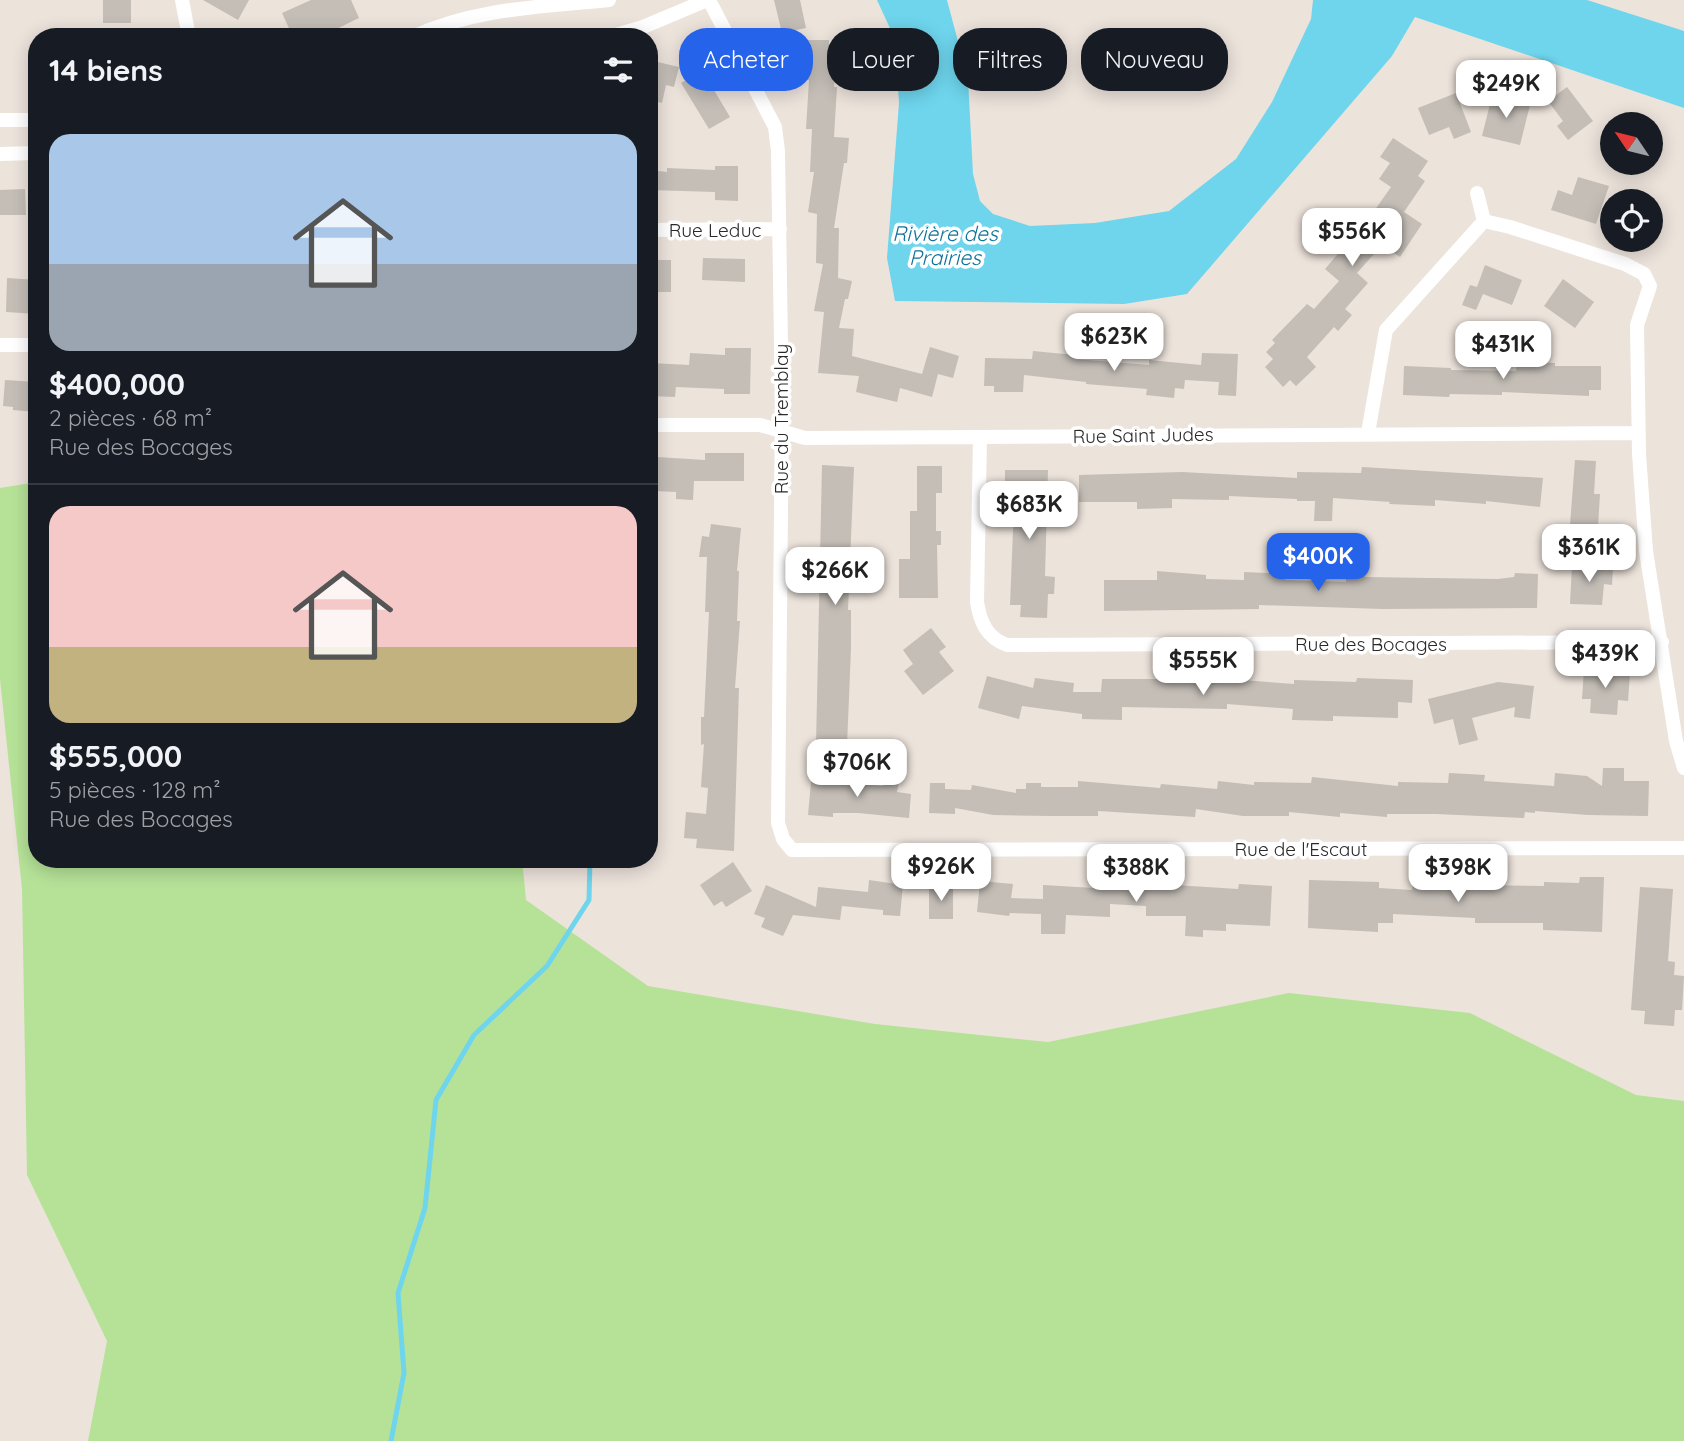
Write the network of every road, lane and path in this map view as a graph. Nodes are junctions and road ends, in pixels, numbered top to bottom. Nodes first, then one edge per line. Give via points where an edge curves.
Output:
1 (182, 0) edge
2 (609, 0) edge
3 (708, 0) edge
4 (187, 28) edge
5 (432, 28) edge
6 (640, 28) edge
7 (0, 120) edge
8 (28, 120) edge
9 (28, 153) edge
10 (0, 154) edge
11 (1477, 193) dead end
12 (1483, 221) junction
13 (780, 229) junction
14 (658, 230) edge
15 (0, 345) edge
16 (28, 345) edge
17 (658, 425) edge
18 (781, 431) junction
19 (1368, 433) junction
20 (1639, 433) junction
21 (980, 437) junction
22 (1661, 642) junction
23 (1684, 768) edge
24 (1684, 848) edge
25 (792, 850) joint

1 - 4 street
2 - 5 street via 496,11
3 - 6 street
3 - 13 street, Rue du Tremblay via 775,127
7 - 8 street
9 - 10 street
11 - 12 street
12 - 19 street via 1386,330
12 - 20 street via 1644,274 1650,286 1637,326
13 - 14 street, Rue Leduc
13 - 18 street, Rue du Tremblay
15 - 16 street
17 - 18 street, Rue Saint Judes via 760,425
18 - 21 street, Rue Saint Judes via 805,438
18 - 25 street, Rue du Tremblay via 778,823
19 - 20 street, Rue Saint Judes
19 - 21 street, Rue Saint Judes
20 - 22 street via 1646,551
21 - 22 street, Rue des Bocages via 977,602 984,627 1007,645
22 - 23 street
24 - 25 street, Rue de l'Escaut

